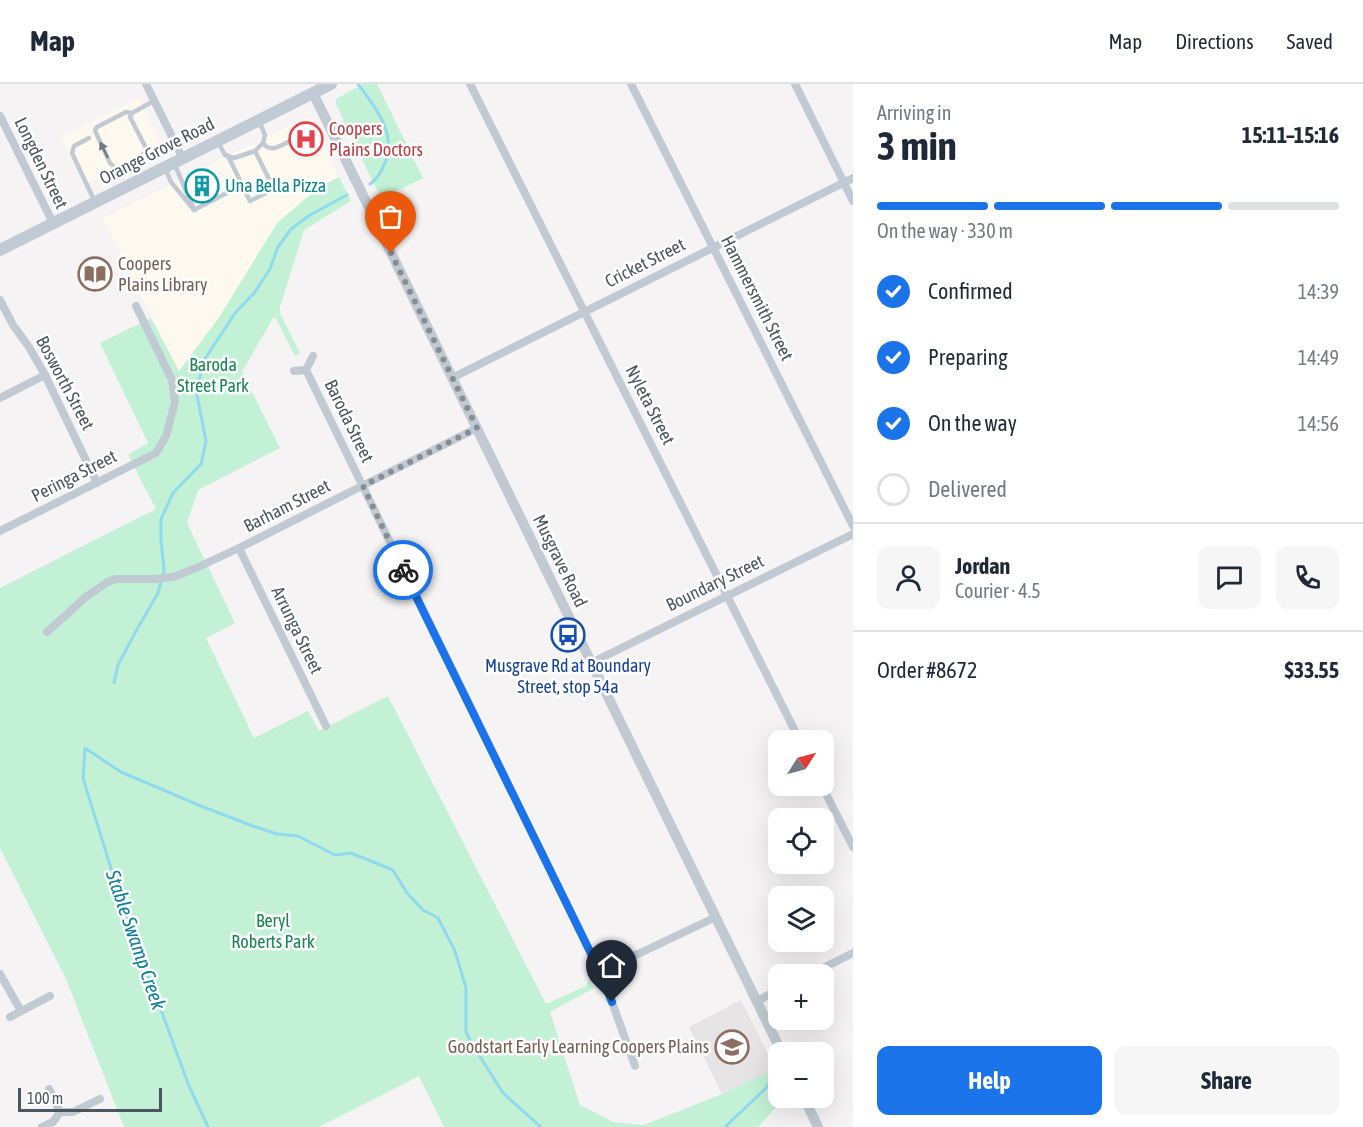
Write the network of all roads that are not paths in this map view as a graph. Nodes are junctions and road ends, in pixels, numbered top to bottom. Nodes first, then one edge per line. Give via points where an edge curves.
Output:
1 (146, 84) edge
2 (331, 84) edge
3 (470, 84) edge
4 (631, 84) edge
5 (795, 84) edge
6 (311, 89) edge
7 (154, 101) junction
8 (132, 113) junction
9 (0, 116) edge
10 (259, 121) junction
11 (89, 138) dead end
12 (292, 140) dead end
13 (218, 141) junction
14 (263, 143) junction
15 (255, 151) junction
16 (228, 156) junction
17 (174, 163) junction
18 (853, 178) edge
19 (844, 182) junction
20 (242, 185) junction
21 (853, 201) edge
22 (95, 203) junction
23 (194, 210) junction
24 (53, 224) junction
25 (713, 247) junction
26 (0, 250) edge
27 (0, 300) edge
28 (136, 306) dead end
29 (584, 311) junction
30 (313, 356) dead end
31 (306, 370) junction
32 (294, 371) dead end
33 (45, 375) junction
34 (452, 378) junction
35 (0, 398) edge
36 (477, 428) junction
37 (97, 483) junction
38 (363, 486) junction
39 (853, 526) edge
40 (0, 531) edge
41 (853, 534) edge
42 (239, 548) junction
43 (727, 596) junction
44 (47, 632) dead end
45 (591, 663) junction
46 (326, 726) dead end
47 (794, 730) edge
48 (827, 796) edge
49 (853, 848) edge
50 (716, 917) junction
51 (853, 953) edge
52 (831, 964) edge
53 (600, 972) junction
54 (0, 975) edge
55 (768, 995) edge
56 (50, 996) dead end
57 (757, 1001) junction
58 (21, 1011) junction
59 (10, 1017) dead end
60 (777, 1042) edge
61 (635, 1066) dead end
62 (49, 1089) dead end
63 (100, 1099) dead end
64 (809, 1108) edge
65 (60, 1112) junction
66 (42, 1127) edge
67 (818, 1127) edge

1 - 7 street
2 - 6 main road, Orange Grove Road
3 - 29 street, Nyleta Street
4 - 25 street, Hammersmith Street
5 - 19 street
6 - 10 main road, Orange Grove Road
6 - 34 street, Musgrave Road
7 - 8 lane
7 - 17 street
8 -> 8 lane via 130,117 147,150 140,158 115,168 96,130 126,112
9 - 24 street, Longden Street
10 - 13 main road, Orange Grove Road
10 - 14 lane via 265,135
11 - 22 lane via 74,146 72,153
12 - 14 lane via 271,149
13 - 16 lane
13 - 17 main road, Orange Grove Road
14 - 15 lane
15 - 16 lane via 234,158
15 - 20 lane via 274,189 250,201
16 - 20 lane
17 - 22 main road, Orange Grove Road
17 - 23 lane
17 - 23 lane via 171,182
18 - 19 street, Cricket Street
19 - 21 street
19 - 25 street, Cricket Street
20 - 23 lane
22 - 24 main road, Orange Grove Road
24 - 26 main road, Orange Grove Road
25 - 29 street, Cricket Street
25 - 39 street, Hammersmith Street
27 - 33 street, Bosworth Street
28 - 37 street, Peringa Street via 172,380 175,402 166,436 156,453
29 - 34 street, Cricket Street
29 - 43 street, Nyleta Street
30 - 31 street, Baroda Street
31 - 32 street, Baroda Street
31 - 38 street, Baroda Street
33 - 35 street
33 - 37 street, Bosworth Street
34 - 36 street, Musgrave Road
36 - 38 street, Barham Street
36 - 45 street, Musgrave Road
37 - 40 street, Peringa Street
38 - 42 street, Barham Street
38 - 53 street, Baroda Street
41 - 43 street, Boundary Street
42 - 44 street, Barham Street via 173,577 115,579 87,596
42 - 46 street, Arrunga Street
43 - 45 street, Boundary Street
43 - 47 street, Nyleta Street
45 - 50 street, Musgrave Road
48 - 49 street
50 - 53 street
50 - 57 street, Musgrave Road
51 - 52 street
53 - 61 street, Baroda Street
54 - 58 street
55 - 57 street
56 - 58 street
57 - 60 street, Musgrave Road
58 - 59 street
62 - 65 street
63 - 65 street via 73,1112
64 - 67 street
65 - 66 street via 53,1122

